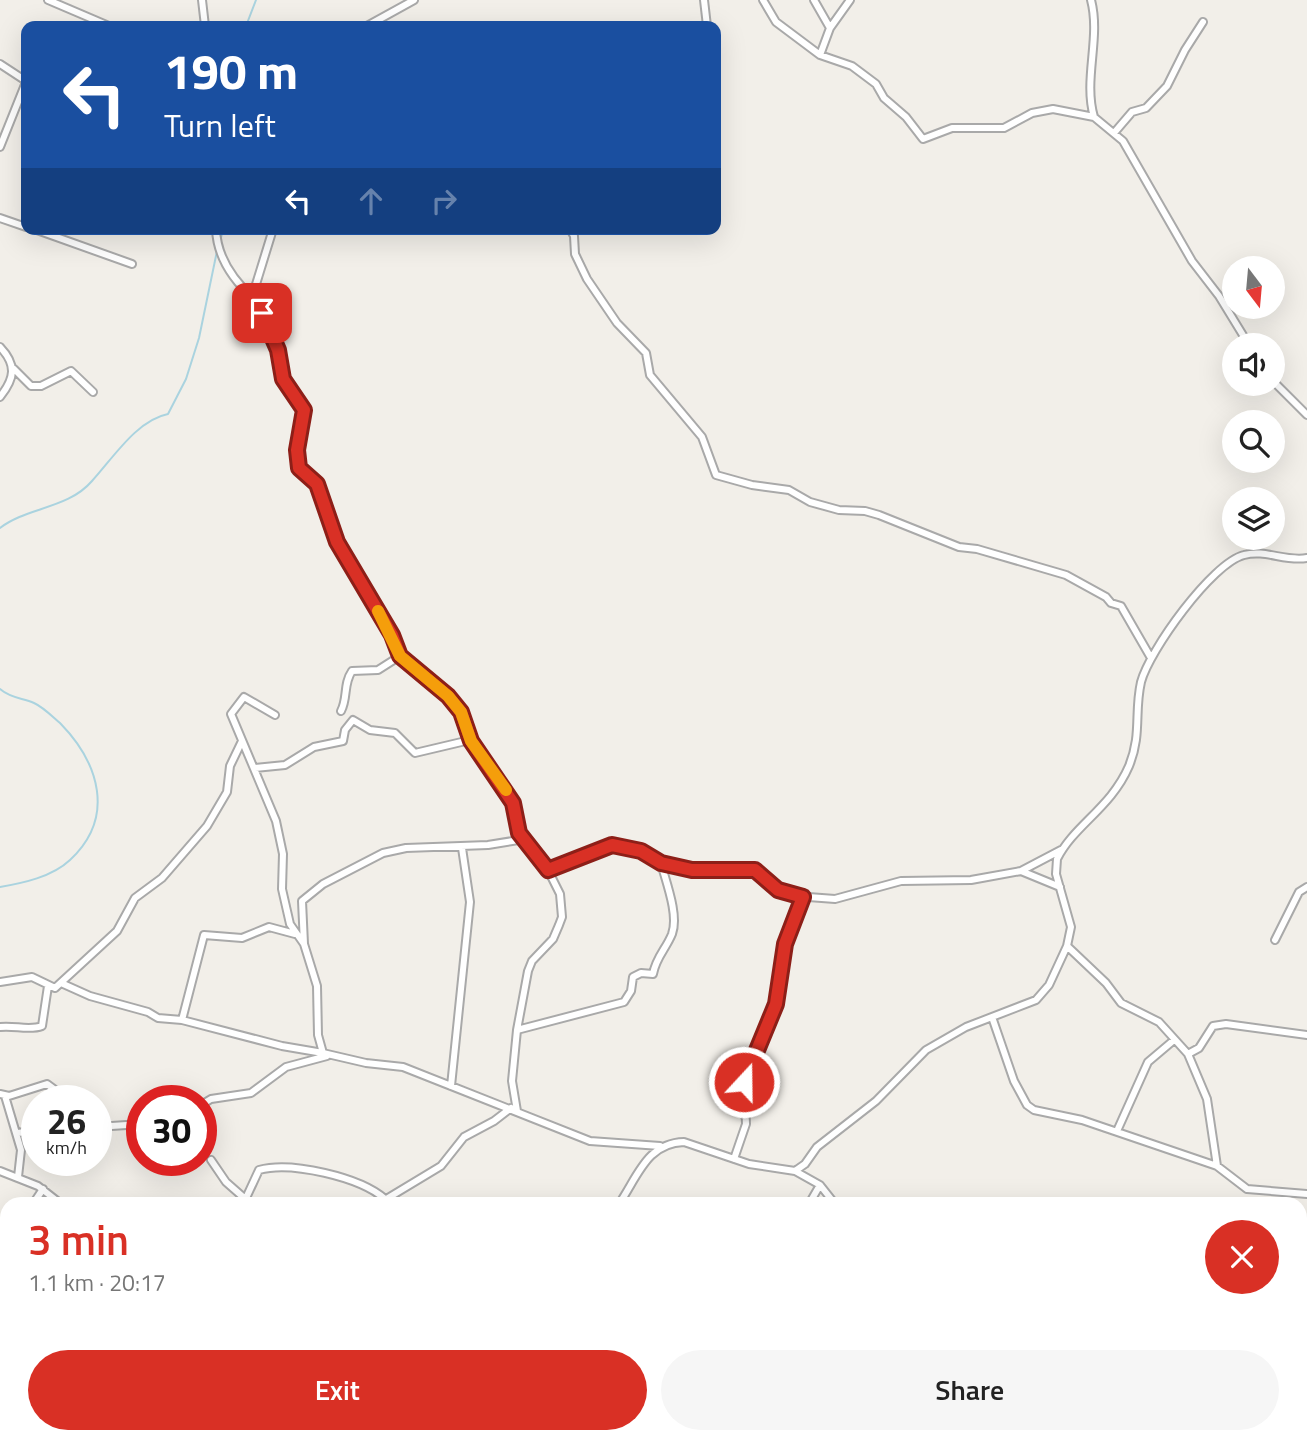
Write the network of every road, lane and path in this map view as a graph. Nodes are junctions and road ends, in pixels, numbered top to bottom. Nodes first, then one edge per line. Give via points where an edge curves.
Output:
1 (48, 0) edge
2 (202, 0) edge
3 (414, 0) edge
4 (705, 0) edge
5 (763, 0) edge
6 (814, 0) edge
7 (850, 0) edge
8 (1091, 0) edge
9 (97, 21) edge
10 (204, 21) edge
11 (376, 21) edge
12 (706, 21) edge
13 (1203, 22) dead end
14 (830, 28) junction
15 (820, 55) junction
16 (0, 64) edge
17 (21, 79) edge
18 (21, 94) edge
19 (1094, 117) junction
20 (1114, 133) junction
21 (0, 147) edge
22 (0, 218) edge
23 (21, 225) edge
24 (51, 235) edge
25 (217, 235) edge
26 (271, 235) edge
27 (573, 235) edge
28 (132, 264) dead end
29 (255, 299) junction
30 (1242, 333) edge
31 (0, 347) edge
32 (14, 369) junction
33 (93, 392) dead end
34 (1285, 393) edge
35 (0, 397) edge
36 (1307, 415) edge
37 (1307, 558) edge
38 (400, 656) junction
39 (1151, 658) junction
40 (341, 712) dead end
41 (275, 715) dead end
42 (470, 740) junction
43 (242, 741) junction
44 (254, 768) junction
45 (525, 839) junction
46 (462, 848) junction
47 (1061, 850) junction
48 (661, 863) junction
49 (548, 870) junction
50 (1021, 871) junction
51 (1060, 887) junction
52 (1307, 887) edge
53 (803, 897) junction
54 (295, 934) junction
55 (1275, 940) dead end
56 (304, 944) junction
57 (1068, 946) junction
58 (0, 982) edge
59 (61, 983) junction
60 (48, 986) junction
61 (992, 1017) junction
62 (183, 1020) junction
63 (0, 1027) edge
64 (517, 1030) junction
65 (1307, 1035) edge
66 (1174, 1040) junction
67 (323, 1053) junction
68 (1188, 1054) junction
69 (332, 1055) junction
70 (451, 1086) junction
71 (21, 1090) edge
72 (2, 1095) edge
73 (217, 1098) edge
74 (0, 1105) edge
75 (9, 1107) junction
76 (514, 1109) junction
77 (1117, 1131) junction
78 (18, 1133) junction
79 (21, 1133) edge
80 (660, 1146) junction
81 (734, 1159) junction
82 (1217, 1166) junction
83 (217, 1169) edge
84 (0, 1171) edge
85 (795, 1171) junction
86 (18, 1177) junction
87 (820, 1185) junction
88 (43, 1189) junction
89 (1307, 1194) edge
90 (38, 1197) edge
91 (53, 1197) edge
92 (244, 1197) edge
93 (250, 1197) edge
94 (374, 1197) edge
95 (390, 1197) edge
96 (623, 1197) edge
97 (813, 1197) edge
98 (829, 1197) edge

1 - 9 street
2 - 10 street
3 - 11 street
4 - 12 street
5 - 15 street via 776,22
6 - 14 street
7 - 14 street
8 - 19 street
13 - 20 street via 1167,86 1146,108 1132,112
14 - 15 street
15 - 19 street via 852,66 876,84 884,99 923,139 952,128 999,129 1032,113 1053,109
16 - 17 street
18 - 21 street
19 - 20 street
20 - 30 street
22 - 23 street
24 - 28 street
25 - 29 street via 218,248 236,282
26 - 29 street via 254,288
27 - 39 street via 575,254 587,279 617,323 646,353 650,375 702,437 716,475 789,490 839,510 865,511 960,547 1066,575 1121,606
29 - 38 street via 278,350 283,379 304,410 297,450 299,468 317,484 337,542
31 - 32 street
32 - 33 street via 31,386 41,386 71,371
32 - 35 street
34 - 36 street
37 - 39 street via 1255,553 1238,557 1191,600
38 - 40 street via 378,670 352,671
38 - 42 street via 461,712
39 - 47 street via 1140,691 1137,744 1122,781
41 - 43 street via 244,697 231,714
42 - 44 street via 415,753 395,733 370,730 353,720 343,741 314,747 285,765
42 - 45 street via 508,792 519,833
43 - 44 street
43 - 59 street via 230,766 227,792 207,826 162,878 135,898 117,931
44 - 54 street via 276,821 283,854 282,889
45 - 46 street
45 - 49 street
46 - 56 street via 406,848 383,853 323,884 302,901
46 - 70 street via 470,902
47 - 50 street
47 - 51 street via 1056,865
48 - 49 street via 641,851 612,845
48 - 53 street via 709,872 755,870 778,890
48 - 64 street via 673,932 656,958 653,974 633,977 624,1002
49 - 64 street via 559,894 562,917 554,939 528,971
50 - 51 street
50 - 53 street via 971,880 901,881 835,899
51 - 57 street via 1072,927
52 - 55 street via 1299,892
53 - 81 street via 785,944 776,1004 744,1082 746,1124
54 - 56 street
54 - 62 street via 270,927 242,938 204,935
56 - 67 street via 317,986
57 - 61 street via 1049,985 1036,1000
57 - 66 street via 1121,1003 1158,1022
58 - 60 street via 32,977
59 - 60 street via 55,988
59 - 62 street via 158,1018
60 - 63 street via 42,1027
61 - 77 street via 1027,1105
61 - 85 street via 926,1050 876,1101 817,1147
62 - 67 street
64 - 76 street
65 - 68 street via 1213,1026 1199,1048
66 - 68 street
66 - 77 street via 1147,1062
67 - 69 street
68 - 82 street via 1207,1099
69 - 70 street via 403,1067
69 - 73 street via 296,1062 251,1093
70 - 76 street
71 - 72 street
72 - 75 street
74 - 75 street
75 - 78 street
76 - 80 street via 590,1141
76 - 95 street via 464,1137 440,1166
77 - 82 street
78 - 79 street
78 - 86 street
80 - 81 street via 684,1142
80 - 96 street via 644,1162
81 - 85 street
82 - 89 street via 1247,1189
83 - 92 street
84 - 86 street
85 - 87 street
86 - 88 street
87 - 97 street
87 - 98 street
88 - 90 street
88 - 91 street
93 - 94 street via 259,1170 292,1167 347,1180

